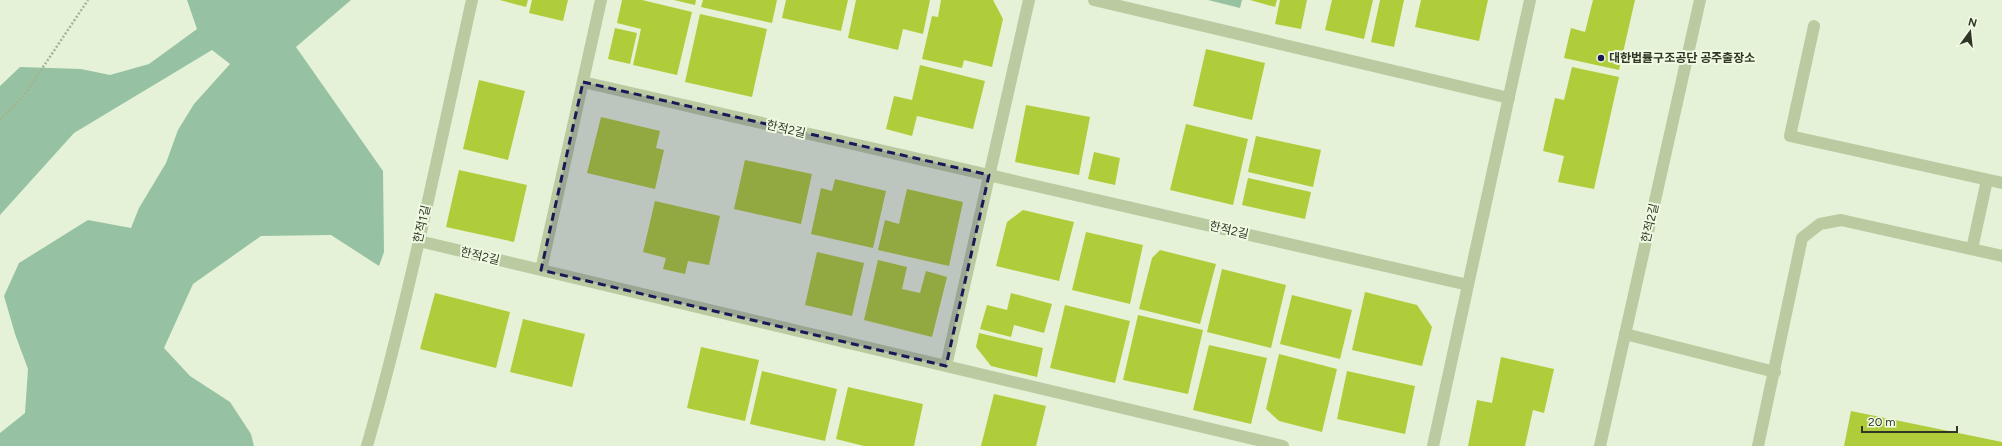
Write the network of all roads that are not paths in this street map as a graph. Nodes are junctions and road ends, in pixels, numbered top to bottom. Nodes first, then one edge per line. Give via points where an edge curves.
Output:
1 (472, 0) edge
2 (601, 0) edge
3 (1029, 0) edge
4 (1094, 0) edge
5 (1530, 0) edge
6 (1700, 0) edge
7 (1814, 26) dead end
8 (583, 82) junction
9 (1509, 98) junction
10 (989, 175) junction
11 (1987, 180) junction
12 (2002, 183) edge
13 (419, 241) junction
14 (1972, 249) junction
15 (2002, 256) edge
16 (541, 270) junction
17 (1468, 285) junction
18 (1624, 334) junction
19 (946, 366) junction
20 (1775, 372) junction
21 (367, 446) edge
22 (1283, 446) edge
23 (1433, 446) edge
24 (1600, 446) edge
25 (1758, 446) edge

1 - 13 street, 한적1길
2 - 8 street
3 - 10 street
4 - 9 street
5 - 9 street
6 - 18 street, 한적2길
7 - 11 street via 1790,136
8 - 10 street, 한적2길
8 - 16 street
9 - 17 street
10 - 17 street, 한적2길
10 - 19 street
11 - 12 street
11 - 14 street
13 - 16 street, 한적2길
13 - 21 street, 한적1길
14 - 15 street
14 - 20 street via 1841,220 1820,224 1802,238
16 - 19 street, 한적2길
17 - 23 street
18 - 20 street
18 - 24 street, 한적2길
19 - 22 street, 한적2길
20 - 25 street

